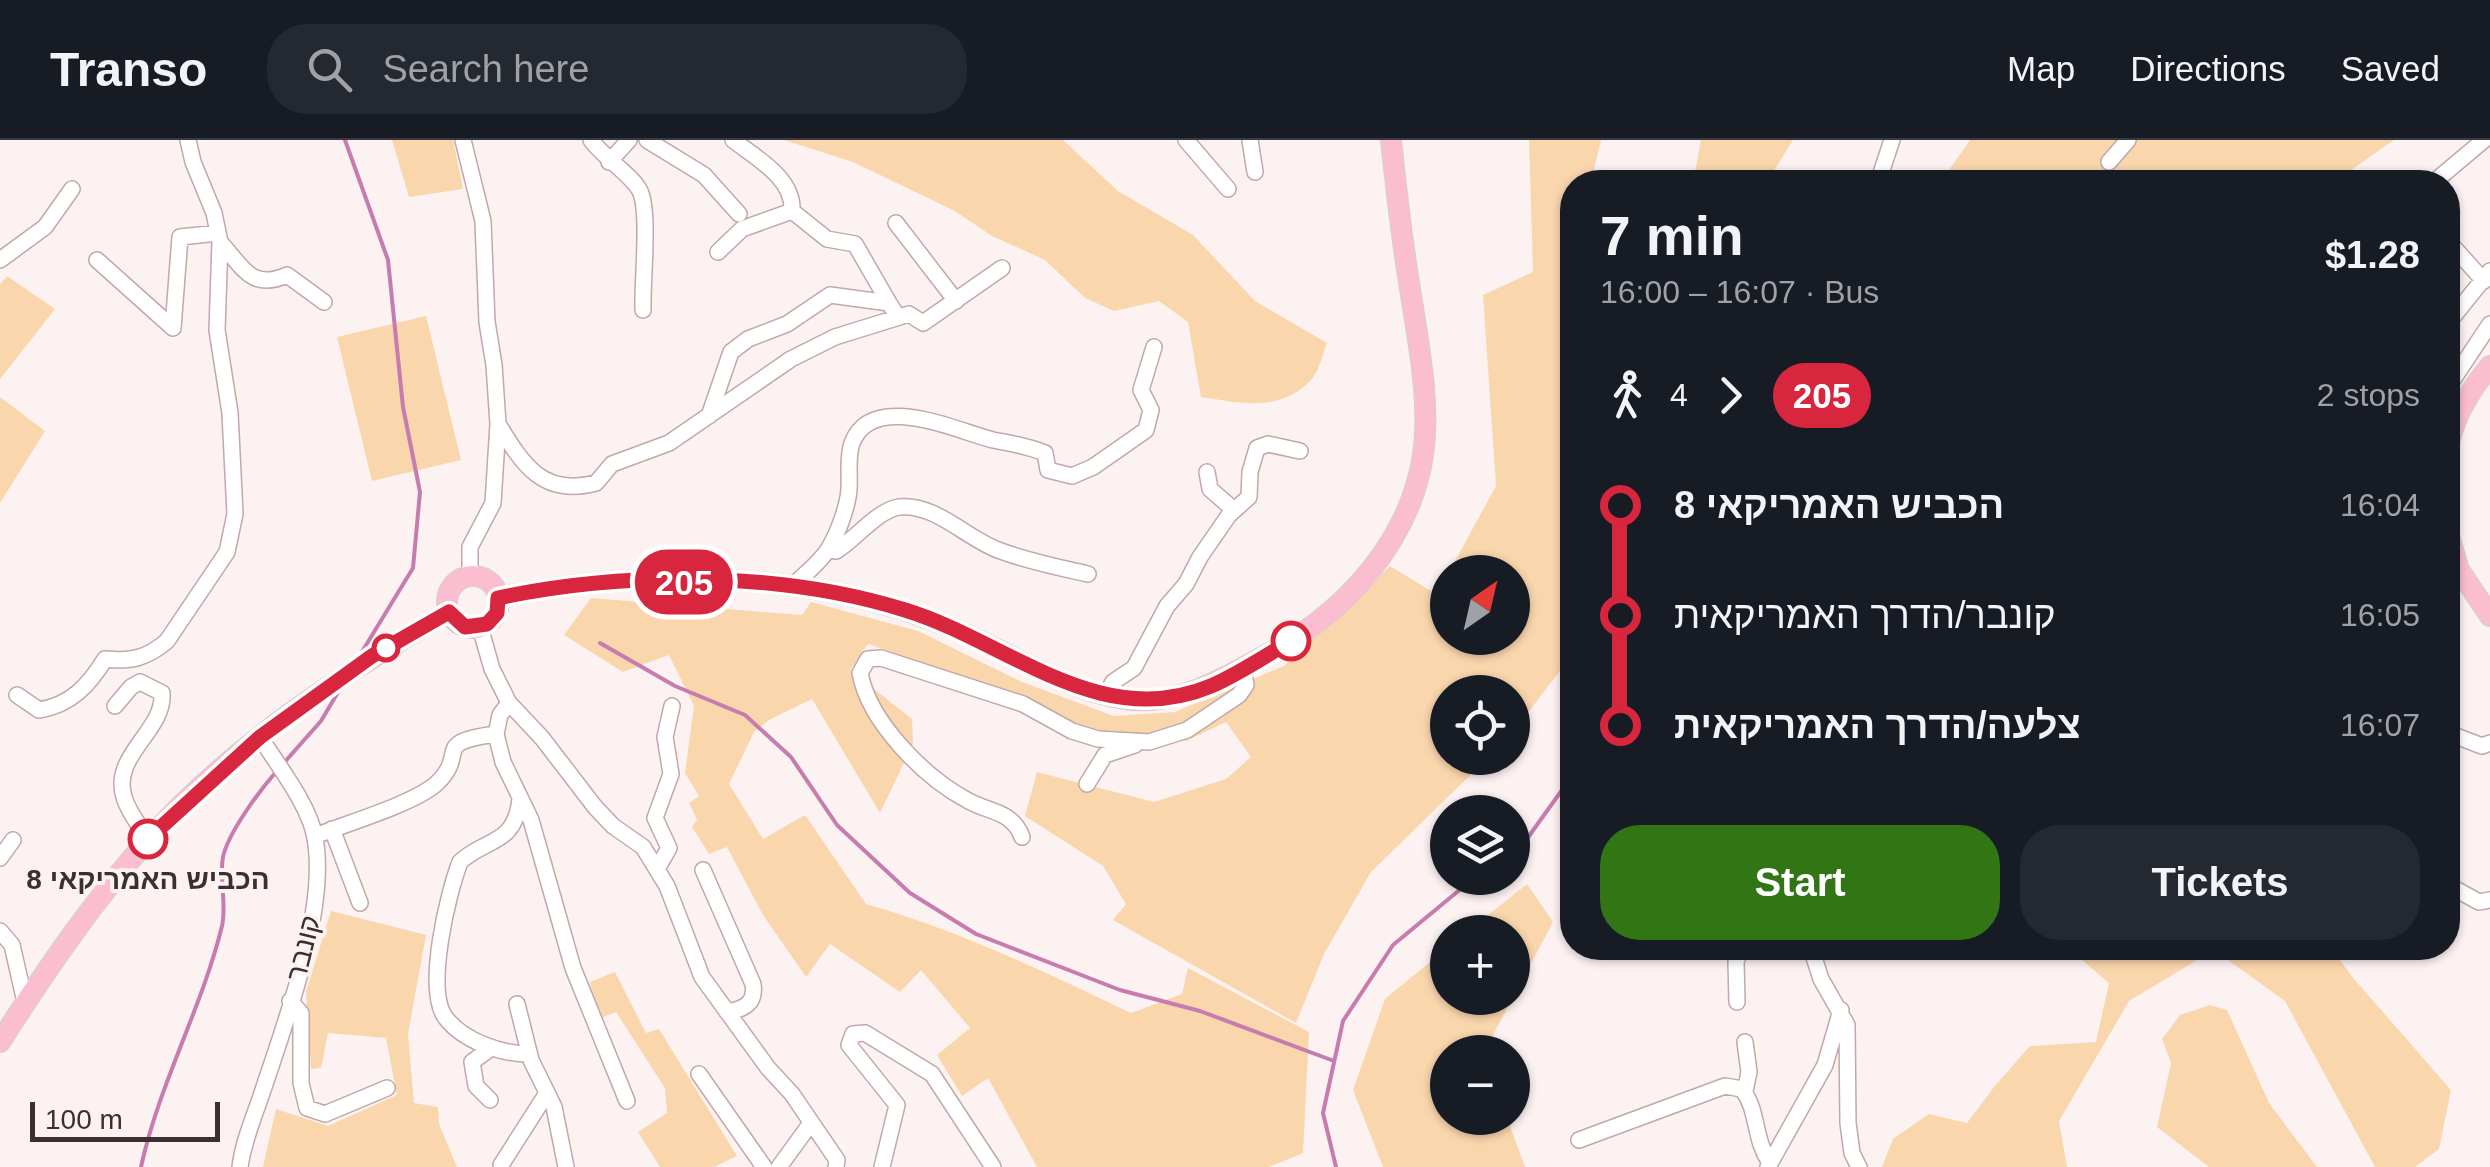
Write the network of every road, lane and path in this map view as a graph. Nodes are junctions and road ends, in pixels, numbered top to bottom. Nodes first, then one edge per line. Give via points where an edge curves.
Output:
1 (188, 140) edge
2 (464, 140) edge
3 (591, 140) edge
4 (629, 140) edge
5 (647, 140) edge
6 (733, 140) edge
7 (1186, 140) edge
8 (1250, 140) edge
9 (1391, 140) edge
10 (1892, 140) edge
11 (2128, 140) edge
12 (2484, 140) edge
13 (608, 162) junction
14 (2110, 162) dead end
15 (1882, 170) edge
16 (2448, 170) edge
17 (1254, 172) dead end
18 (72, 189) dead end
19 (1228, 189) dead end
20 (792, 211) junction
21 (740, 214) dead end
22 (896, 223) dead end
23 (219, 238) junction
24 (718, 252) dead end
25 (2460, 252) edge
26 (0, 260) edge
27 (97, 260) dead end
28 (1002, 268) dead end
29 (2487, 276) edge
30 (956, 301) junction
31 (324, 302) dead end
32 (2460, 308) edge
33 (643, 310) dead end
34 (893, 310) junction
35 (2490, 324) edge
36 (1154, 348) dead end
37 (2490, 351) edge
38 (2490, 366) edge
39 (2460, 369) edge
40 (2460, 389) edge
41 (2460, 412) edge
42 (708, 416) junction
43 (498, 424) junction
44 (1300, 451) dead end
45 (1207, 472) dead end
46 (1234, 510) junction
47 (829, 549) junction
48 (2460, 570) edge
49 (1088, 574) dead end
50 (470, 577) junction
51 (792, 586) junction
52 (2460, 587) edge
53 (498, 598) junction
54 (449, 612) junction
55 (2490, 616) edge
56 (480, 627) junction
57 (2490, 634) edge
58 (1243, 668) junction
59 (17, 695) dead end
60 (1106, 695) junction
61 (508, 704) junction
62 (115, 706) dead end
63 (672, 706) dead end
64 (496, 734) junction
65 (260, 737) junction
66 (2460, 738) edge
67 (1149, 742) junction
68 (2490, 743) edge
69 (1087, 784) dead end
70 (520, 799) junction
71 (332, 829) junction
72 (316, 836) junction
73 (1022, 837) dead end
74 (148, 839) junction
75 (12, 840) dead end
76 (0, 858) edge
77 (657, 870) junction
78 (702, 870) dead end
79 (2460, 892) edge
80 (2490, 900) edge
81 (360, 903) dead end
82 (0, 931) edge
83 (1737, 960) edge
84 (1815, 960) edge
85 (290, 1001) junction
86 (25, 1002) junction
87 (1737, 1002) dead end
88 (517, 1004) dead end
89 (1841, 1010) junction
90 (727, 1012) junction
91 (0, 1042) edge
92 (1744, 1042) dead end
93 (491, 1048) junction
94 (530, 1054) junction
95 (700, 1074) dead end
96 (387, 1088) dead end
97 (1744, 1091) junction
98 (547, 1093) junction
99 (490, 1100) dead end
100 (627, 1101) dead end
101 (811, 1123) junction
102 (1578, 1140) dead end
103 (501, 1165) edge
104 (1769, 1165) edge
105 (240, 1167) edge
106 (566, 1167) edge
107 (764, 1167) edge
108 (779, 1167) edge
109 (836, 1167) edge
110 (882, 1167) edge
111 (993, 1167) edge
112 (1859, 1167) edge

1 - 23 street
2 - 43 street via 484,221
3 - 13 street
4 - 13 street
5 - 21 street via 704,175
6 - 20 street via 780,177
7 - 19 street
8 - 17 street
9 - 58 main road via 1423,390 1423,454 1387,548 1346,601 1303,635
10 - 15 street
11 - 14 street
12 - 16 street
13 - 33 street via 639,189 644,206
18 - 26 street via 44,227
20 - 24 street via 742,229
20 - 34 street via 827,239 855,244
22 - 30 street
23 - 27 street via 180,237 173,328
23 - 31 street via 256,281 287,275
23 - 59 street via 217,330 230,413 232,541 153,653 126,662 105,659 84,688 56,707 39,710
25 - 29 street
28 - 30 street
29 - 32 street
30 - 34 street via 923,322
34 - 42 street via 791,359
34 - 42 street via 830,295 787,324 748,339 731,352
35 - 39 street
36 - 47 street via 1141,390 1151,410 1146,430 1072,476 1048,470 1045,453 1017,442 905,416 874,422 852,442 849,494
37 - 40 main road
38 - 41 main road
42 - 43 street via 580,487 548,483 516,455
43 - 50 street via 493,503 470,547
44 - 46 street via 1257,448 1249,497
45 - 46 street via 1210,489
46 - 60 street via 1167,606 1134,668
47 - 49 street via 847,544 885,512 913,508 992,548
47 - 51 street
48 - 55 main road
50 - 53 main road via 485,580
50 - 54 main road via 451,589
51 - 53 main road via 592,582
51 - 60 main road via 904,609
52 - 57 main road
53 - 56 main road via 493,619
54 - 56 main road via 458,624
54 - 65 main road via 372,656
56 - 61 street
58 - 60 main road via 1210,686 1166,696
58 - 67 street via 1246,685 1239,695 1187,730
61 - 64 street
61 - 77 street
62 - 74 street via 140,682 162,693 163,706 122,778 123,796
63 - 77 street via 664,737 671,774 655,818 669,848
64 - 70 street
64 - 71 street via 462,738 436,784
65 - 72 street, קונבר
65 - 74 main road
66 - 68 street
67 - 69 street via 1104,756
67 - 73 street via 1098,739 1023,704 868,659 862,686 895,740 966,800 1012,818
70 - 93 street via 498,841 460,862 444,910 438,998 443,1013
70 - 100 street via 573,968
71 - 72 street
71 - 81 street
72 - 85 street, קונבר via 312,920
74 - 86 main road
75 - 76 street
77 - 90 street via 702,977
78 - 90 street via 753,984 748,1006
79 - 80 street
82 - 86 street via 12,946
83 - 87 street
84 - 89 street
85 - 96 street via 300,1013 307,1108 324,1114
85 - 105 street, קונבר
86 - 91 main road
88 - 94 street
89 - 104 street via 1825,1065
89 - 112 street via 1850,1049 1848,1123
90 - 101 street
92 - 97 street
93 - 94 street
93 - 99 street via 472,1062 476,1086
94 - 98 street
95 - 107 street
97 - 102 street via 1726,1086
97 - 104 street
98 - 103 street
98 - 106 street
101 - 108 street
101 - 109 street
110 - 111 street via 896,1105 849,1044 853,1034 865,1033 932,1074

